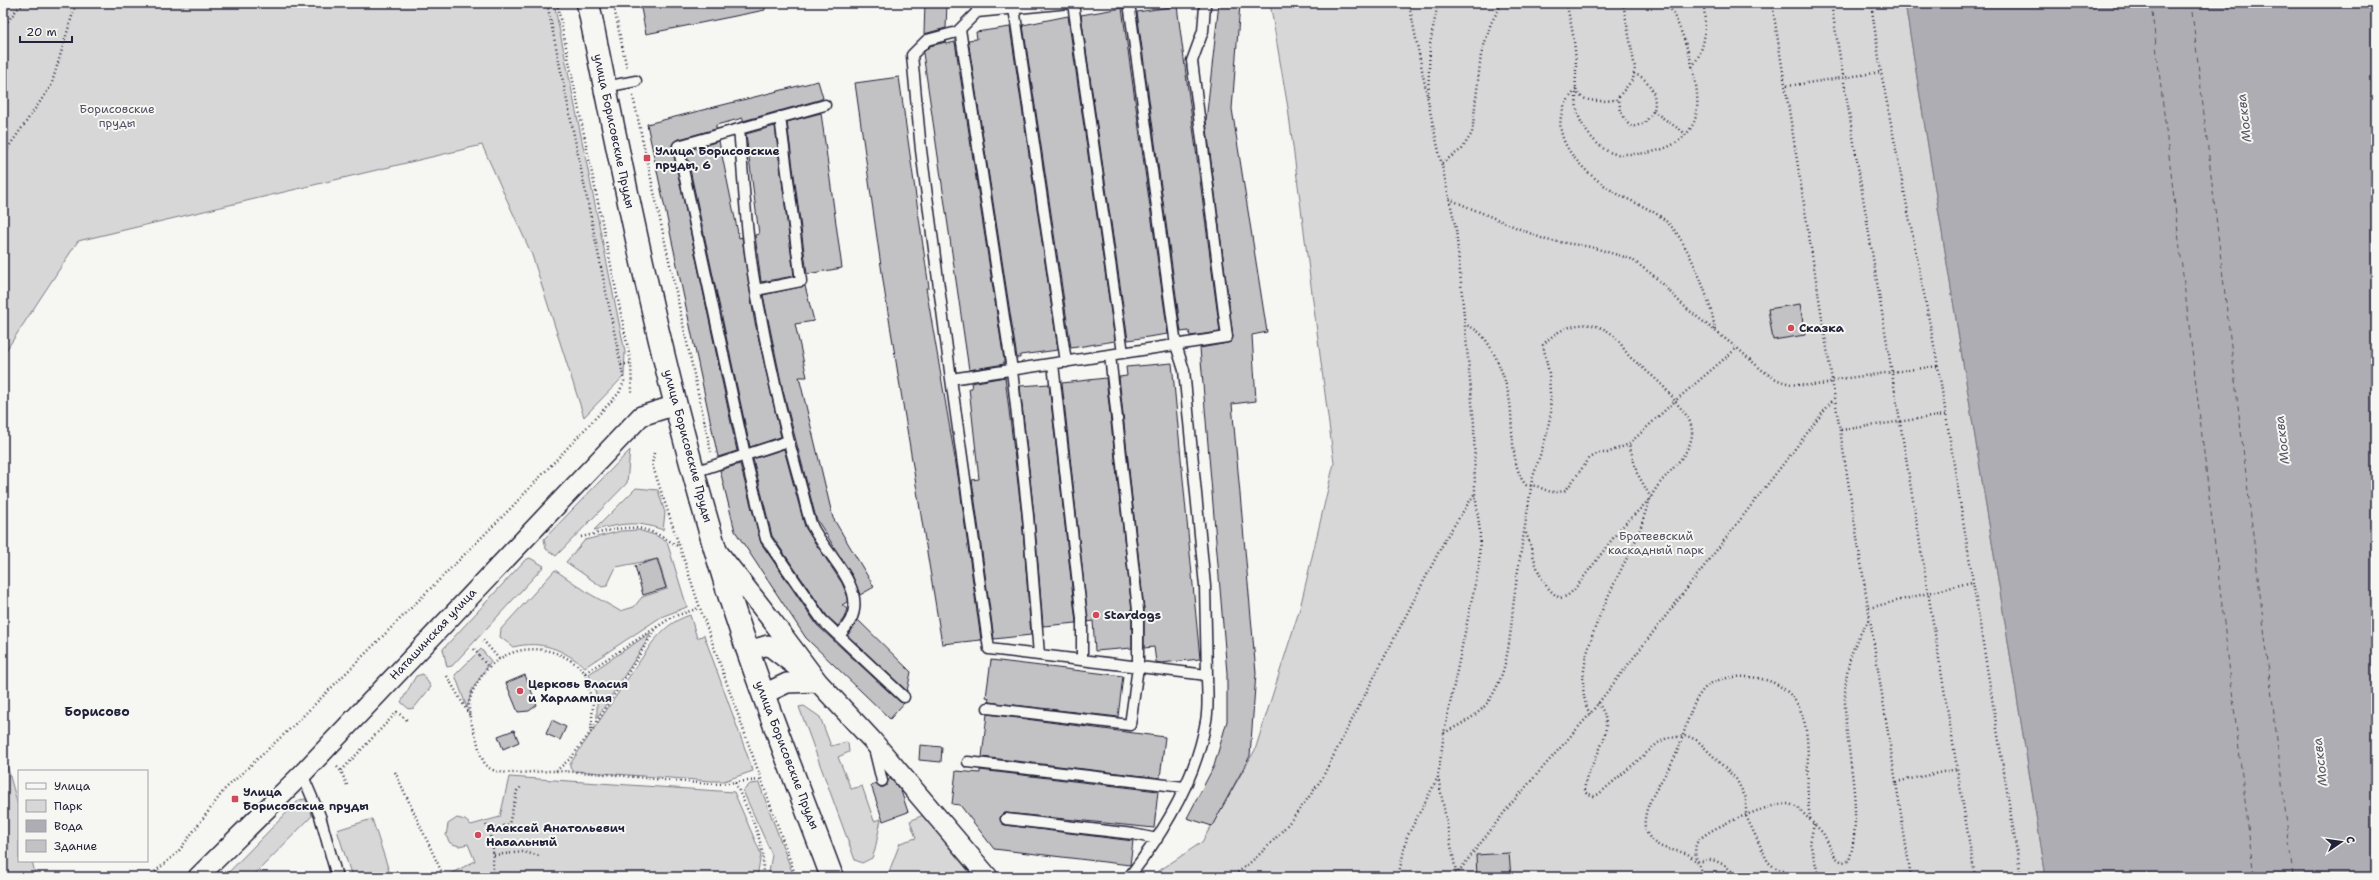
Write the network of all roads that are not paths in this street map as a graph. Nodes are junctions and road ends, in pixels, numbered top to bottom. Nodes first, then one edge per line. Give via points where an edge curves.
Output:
1 (588, 3) edge
2 (1068, 3) edge
3 (1073, 3) edge
4 (1129, 3) edge
5 (1203, 3) edge
6 (977, 7) edge
7 (1014, 8) junction
8 (960, 29) junction
9 (636, 81) dead end
10 (605, 87) junction
11 (825, 105) dead end
12 (780, 117) junction
13 (739, 129) junction
14 (756, 290) junction
15 (1176, 345) junction
16 (1123, 353) junction
17 (1110, 355) junction
18 (1066, 362) junction
19 (1053, 364) junction
20 (1012, 370) junction
21 (951, 379) junction
22 (676, 405) junction
23 (788, 441) junction
24 (745, 455) junction
25 (694, 472) junction
26 (716, 550) junction
27 (839, 635) junction
28 (748, 651) junction
29 (1040, 655) junction
30 (1082, 660) junction
31 (1138, 667) junction
32 (1207, 675) junction
33 (818, 682) junction
34 (764, 694) junction
35 (904, 696) dead end
36 (988, 708) dead end
37 (871, 739) junction
38 (968, 762) dead end
39 (302, 774) junction
40 (882, 781) dead end
41 (1184, 788) junction
42 (1006, 819) dead end
43 (1157, 839) junction
44 (198, 877) edge
45 (337, 877) edge
46 (832, 877) edge
47 (988, 877) edge
48 (1128, 877) edge

1 - 10 main road, улица Борисовские Пруды
2 - 7 lane
3 - 16 lane
4 - 15 lane
5 - 15 lane via 1205,6 1202,30 1192,61 1227,337
6 - 7 lane
6 - 8 lane
7 - 18 lane
8 - 20 lane
8 - 21 lane via 927,40 912,55 921,150
9 - 10 lane
10 - 22 main road, улица Борисовские Пруды
11 - 12 lane
12 - 13 lane
12 - 14 lane via 801,281
13 - 14 lane
13 - 24 lane via 678,146
14 - 23 lane
15 - 16 lane
15 - 32 lane via 1184,370 1203,570
16 - 17 lane
17 - 18 lane
17 - 31 lane via 1138,610
18 - 19 lane
19 - 20 lane
19 - 30 lane via 1082,619
20 - 21 lane
20 - 29 lane
21 - 29 lane via 989,649
22 - 25 main road, улица Борисовские Пруды
22 - 39 street, Наташинская улица via 641,416
23 - 24 lane
23 - 27 lane via 813,528 847,577 854,599 854,616
24 - 25 lane
24 - 27 lane via 766,540 822,620
25 - 26 main road, улица Борисовские Пруды
26 - 28 main road, улица Борисовские Пруды
26 - 33 street
27 - 35 lane
28 - 33 street via 768,645
28 - 34 main road, улица Борисовские Пруды
29 - 30 lane
30 - 31 lane
31 - 32 lane
31 - 36 lane via 1130,725
32 - 41 lane via 1206,720 1196,759
33 - 34 street via 787,683
33 - 37 street
34 - 46 main road, улица Борисовские Пруды
37 - 40 lane
37 - 47 street
38 - 41 lane
39 - 44 street, Наташинская улица
39 - 45 lane via 320,816
41 - 43 lane
42 - 43 lane
43 - 48 lane

